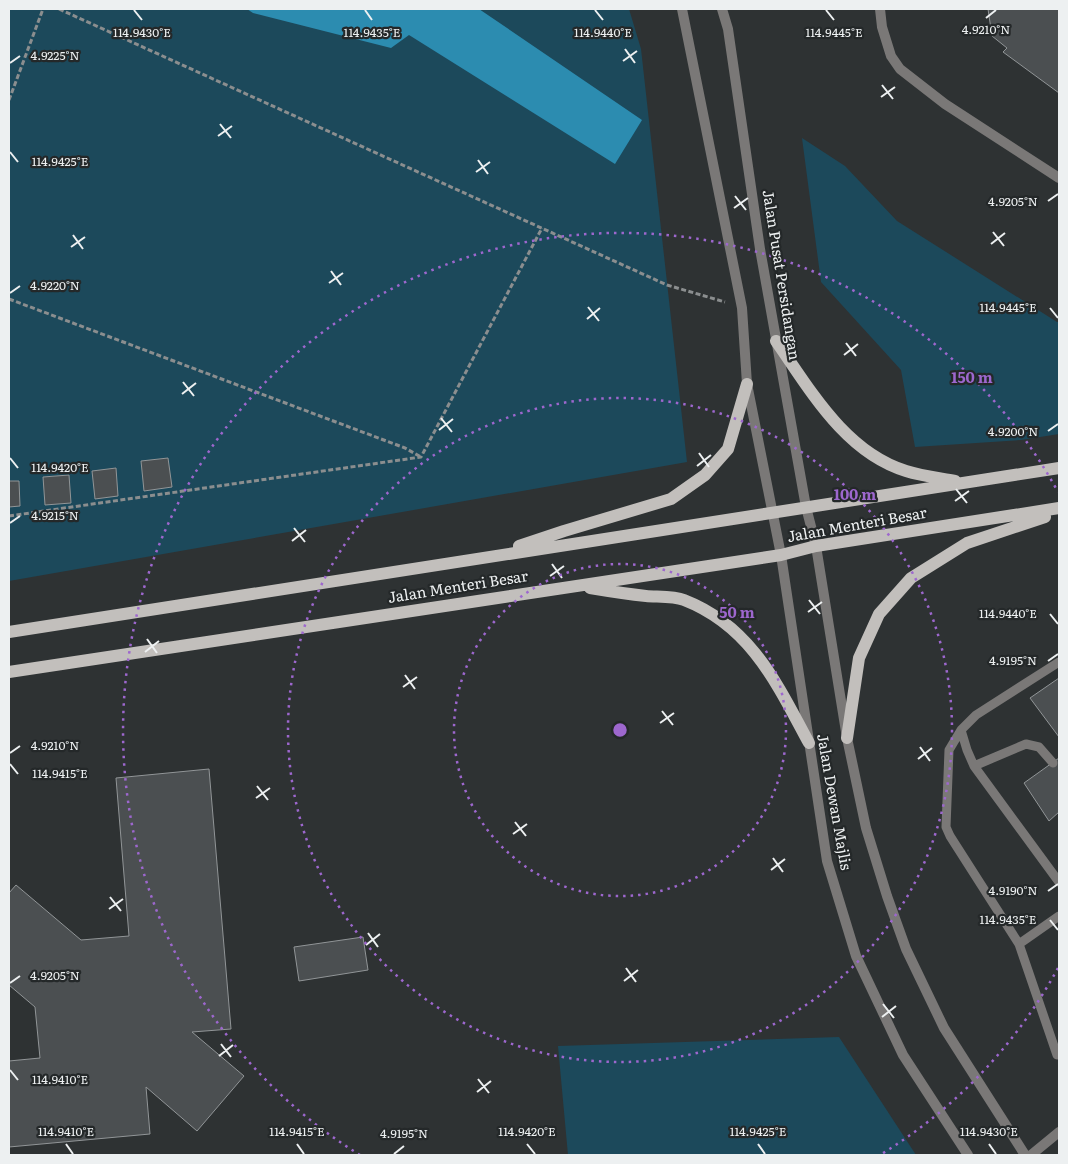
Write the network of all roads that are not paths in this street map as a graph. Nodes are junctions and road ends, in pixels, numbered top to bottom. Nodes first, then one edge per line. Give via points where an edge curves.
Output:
1 (682, 9) edge
2 (722, 9) edge
3 (880, 9) edge
4 (1059, 178) edge
5 (776, 341) junction
6 (747, 384) junction
7 (1059, 468) edge
8 (965, 483) junction
9 (806, 507) junction
10 (1059, 510) edge
11 (772, 512) junction
12 (816, 546) junction
13 (781, 555) junction
14 (484, 557) junction
15 (577, 586) junction
16 (9, 632) edge
17 (1059, 662) edge
18 (9, 672) edge
19 (961, 730) junction
20 (847, 738) junction
21 (809, 743) junction
22 (1053, 763) dead end
23 (974, 766) junction
24 (1059, 864) edge
25 (1052, 871) junction
26 (1059, 882) edge
27 (1059, 916) edge
28 (1020, 944) junction
29 (1057, 1055) dead end
30 (1059, 1132) edge
31 (968, 1155) edge
32 (1026, 1155) edge
33 (1030, 1155) edge

1 - 6 street via 742,308
2 - 5 street, Jalan Pusat Persidangan via 728,29
3 - 4 street via 890,56 900,69 945,104
5 - 8 main road via 820,404 851,440 881,460 906,471
5 - 9 street, Jalan Pusat Persidangan
6 - 11 street
6 - 14 main road via 728,449 705,475 671,499
7 - 8 main road, Jalan Menteri Besar
8 - 9 main road, Jalan Menteri Besar
9 - 11 main road, Jalan Menteri Besar
9 - 12 street, Jalan Pusat Persidangan
10 - 12 main road, Jalan Menteri Besar
10 - 20 main road via 967,543 911,578 879,614 859,658
11 - 13 street, Jalan Dewan Majlis
11 - 14 main road, Jalan Menteri Besar
12 - 13 main road, Jalan Menteri Besar
12 - 20 street, Jalan Dewan Majlis
13 - 15 main road, Jalan Menteri Besar
13 - 21 street, Jalan Dewan Majlis
14 - 16 main road, Jalan Menteri Besar
15 - 18 main road, Jalan Menteri Besar
15 - 21 main road via 682,599 716,616 746,641 773,678
17 - 19 lane via 976,715
19 - 23 lane
19 - 28 lane via 949,750 946,827
20 - 32 street, Jalan Dewan Majlis via 866,828 906,949 944,1028
21 - 31 street, Jalan Dewan Majlis via 827,861 856,956 903,1055
22 - 23 lane via 1039,748 1026,744
23 - 25 lane
24 - 25 lane
25 - 26 lane
27 - 28 lane
28 - 29 lane
30 - 33 street

